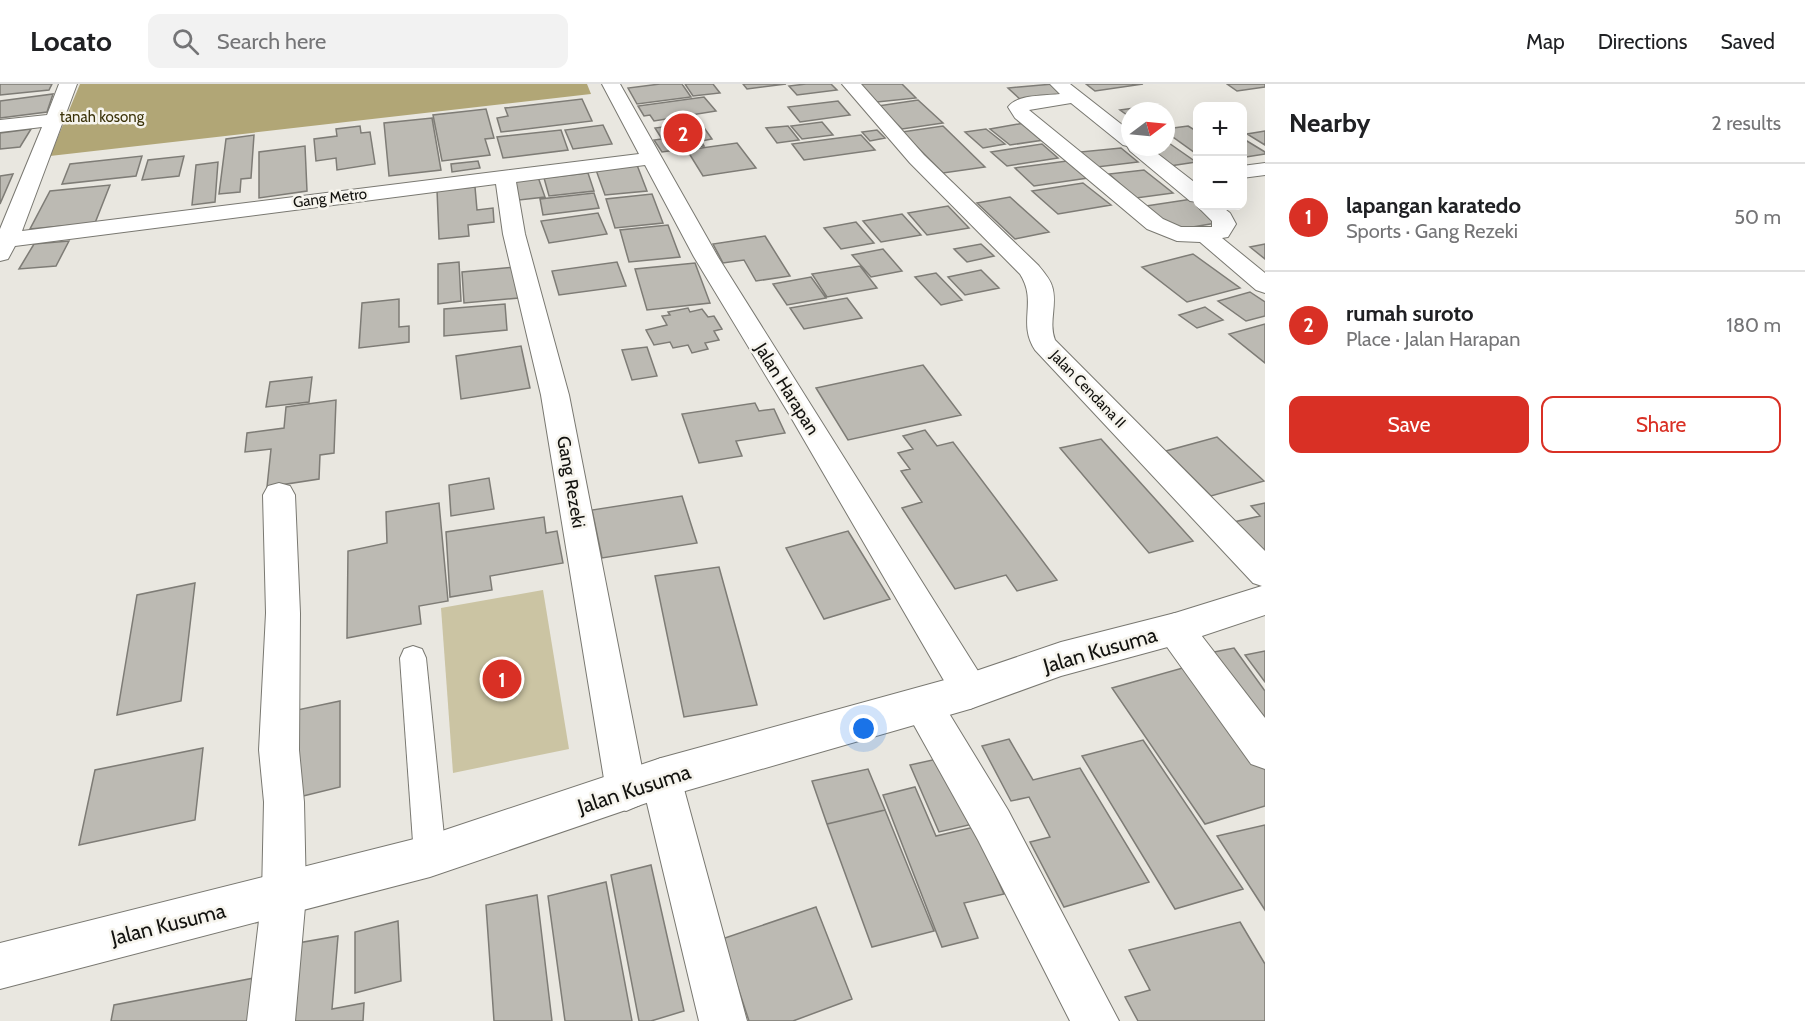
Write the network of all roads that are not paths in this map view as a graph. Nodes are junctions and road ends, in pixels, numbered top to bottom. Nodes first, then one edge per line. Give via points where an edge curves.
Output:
1 (69, 84) edge
2 (611, 84) edge
3 (851, 84) edge
4 (1067, 91) edge
5 (54, 120) junction
6 (0, 126) edge
7 (1121, 134) edge
8 (1151, 156) edge
9 (652, 158) junction
10 (1265, 169) edge
11 (1247, 171) edge
12 (505, 176) junction
13 (1189, 180) edge
14 (10, 209) edge
15 (1213, 210) edge
16 (1206, 235) junction
17 (4, 247) edge
18 (1265, 285) edge
19 (279, 495) dead end
20 (1265, 573) edge
21 (1265, 600) edge
22 (1175, 629) junction
23 (413, 658) dead end
24 (969, 691) junction
25 (922, 705) junction
26 (1265, 750) edge
27 (643, 785) junction
28 (430, 856) junction
29 (284, 895) junction
30 (0, 966) edge
31 (271, 1021) edge
32 (723, 1021) edge
33 (1095, 1021) edge

1 - 5 street
2 - 9 street, Jalan Harapan
3 - 20 street, Jalan Cendana II via 917,159 1029,270 1040,286 1038,330 1044,344
4 - 7 street
4 - 16 street via 1017,107 1155,224 1177,234
5 - 6 street
5 - 14 street
8 - 13 street
9 - 12 street, Gang Metro
9 - 24 street, Jalan Harapan via 706,257
10 - 11 street
12 - 17 street, Gang Metro
12 - 27 street, Gang Rezeki via 514,234 555,395
14 - 17 street
15 - 16 street via 1225,224 1220,232
16 - 18 street
19 - 29 street via 283,613 279,750 284,802
21 - 22 street, Jalan Kusuma
22 - 24 street, Jalan Kusuma via 1061,658
22 - 26 street
23 - 28 lane
24 - 25 street, Jalan Kusuma
25 - 27 street, Jalan Kusuma
25 - 33 street via 993,825
27 - 28 street, Jalan Kusuma
27 - 32 street, Gang Rezeki
28 - 29 street, Jalan Kusuma
29 - 30 street, Jalan Kusuma
29 - 31 street

